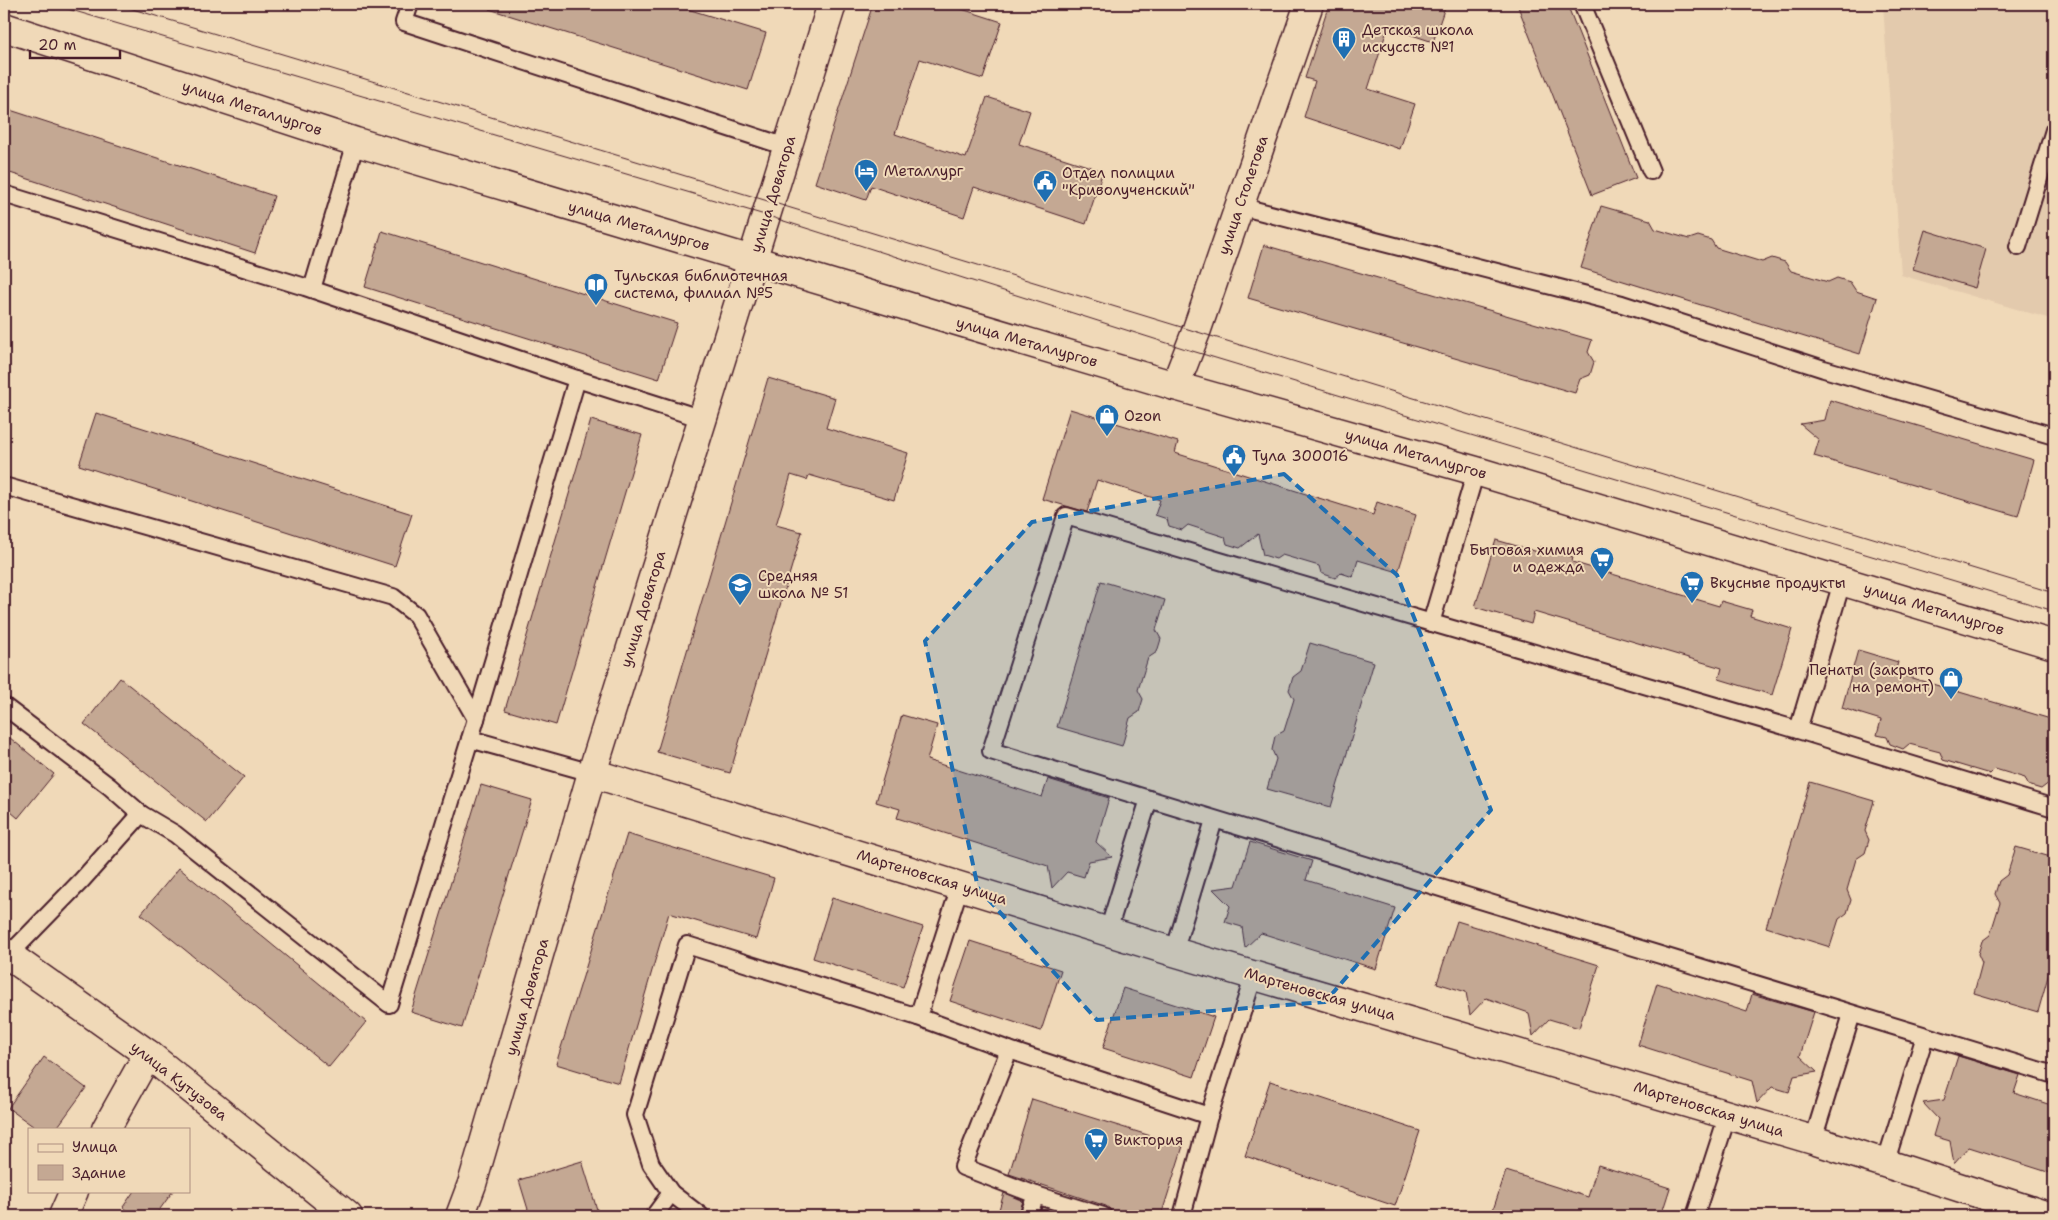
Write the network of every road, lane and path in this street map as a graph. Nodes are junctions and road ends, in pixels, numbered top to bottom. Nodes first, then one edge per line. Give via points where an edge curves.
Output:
1 (410, 4) edge
2 (832, 4) edge
3 (1308, 4) edge
4 (1582, 4) edge
5 (4, 26) edge
6 (2054, 130) edge
7 (356, 142) junction
8 (787, 147) junction
9 (1651, 171) dead end
10 (4, 194) edge
11 (1239, 206) junction
12 (2018, 247) dead end
13 (753, 259) junction
14 (312, 289) junction
15 (577, 379) junction
16 (1175, 386) junction
17 (703, 418) junction
18 (2054, 436) edge
19 (1476, 471) junction
20 (4, 486) edge
21 (1842, 582) junction
22 (1431, 623) junction
23 (2054, 645) edge
24 (4, 706) edge
25 (476, 719) junction
26 (1798, 730) junction
27 (470, 739) junction
28 (592, 773) junction
29 (1148, 799) junction
30 (2054, 808) edge
31 (140, 814) junction
32 (1214, 820) junction
33 (960, 886) junction
34 (1108, 931) junction
35 (1174, 952) junction
36 (6, 954) edge
37 (1254, 975) junction
38 (1852, 1014) junction
39 (918, 1017) junction
40 (1925, 1036) junction
41 (1009, 1050) junction
42 (148, 1054) junction
43 (2054, 1075) edge
44 (1728, 1114) junction
45 (1209, 1116) junction
46 (107, 1128) edge
47 (1813, 1140) junction
48 (1885, 1164) junction
49 (74, 1192) edge
50 (672, 1193) junction
51 (1036, 1196) junction
52 (63, 1216) edge
53 (348, 1216) edge
54 (460, 1216) edge
55 (654, 1216) edge
56 (701, 1216) edge
57 (1028, 1216) edge
58 (1103, 1216) edge
59 (1182, 1216) edge
60 (1695, 1216) edge
61 (2048, 1216) edge

1 - 8 lane via 404,22
2 - 8 main road, улица Доватора
3 - 11 main road, улица Столетова
4 - 9 lane
5 - 7 main road, улица Металлургов
6 - 12 lane
7 - 13 main road, улица Металлургов
7 - 14 lane
8 - 13 main road, улица Доватора
10 - 14 lane
11 - 16 main road, улица Столетова
11 - 18 lane via 1622,304 1824,369
13 - 16 main road, улица Металлургов
13 - 17 main road, улица Доватора
14 - 15 lane
15 - 17 lane
15 - 25 lane
16 - 19 main road, улица Металлургов
17 - 28 main road, улица Доватора
19 - 21 main road, улица Металлургов
19 - 22 lane
20 - 25 lane via 394,597 416,615
21 - 23 main road, улица Металлургов
21 - 26 lane
22 - 26 lane
22 - 29 lane via 1066,516 990,751
24 - 31 lane via 109,786
25 - 27 lane
26 - 30 lane
27 - 28 lane
27 - 31 lane via 389,1004 175,834
28 - 33 main road, Мартеновская улица
28 - 54 main road, улица Доватора via 475,1175
29 - 32 lane
29 - 34 lane
31 - 36 lane via 82,880
32 - 35 lane
32 - 38 lane
33 - 34 main road, Мартеновская улица
33 - 39 lane
34 - 35 main road, Мартеновская улица
35 - 37 main road, Мартеновская улица
36 - 42 main road, улица Кутузова
37 - 44 main road, Мартеновская улица
37 - 45 lane
38 - 40 lane
38 - 47 lane
39 - 41 lane
39 - 50 lane via 687,945 635,1115 651,1164
40 - 43 lane
40 - 48 lane
41 - 45 lane
41 - 51 lane via 964,1167
42 - 46 main road
42 - 53 main road, улица Кутузова
44 - 47 main road, Мартеновская улица
44 - 60 lane
45 - 59 lane
47 - 48 main road, Мартеновская улица
48 - 61 main road, Мартеновская улица
49 - 52 main road
50 - 55 lane
50 - 56 lane
51 - 57 lane
51 - 58 lane

